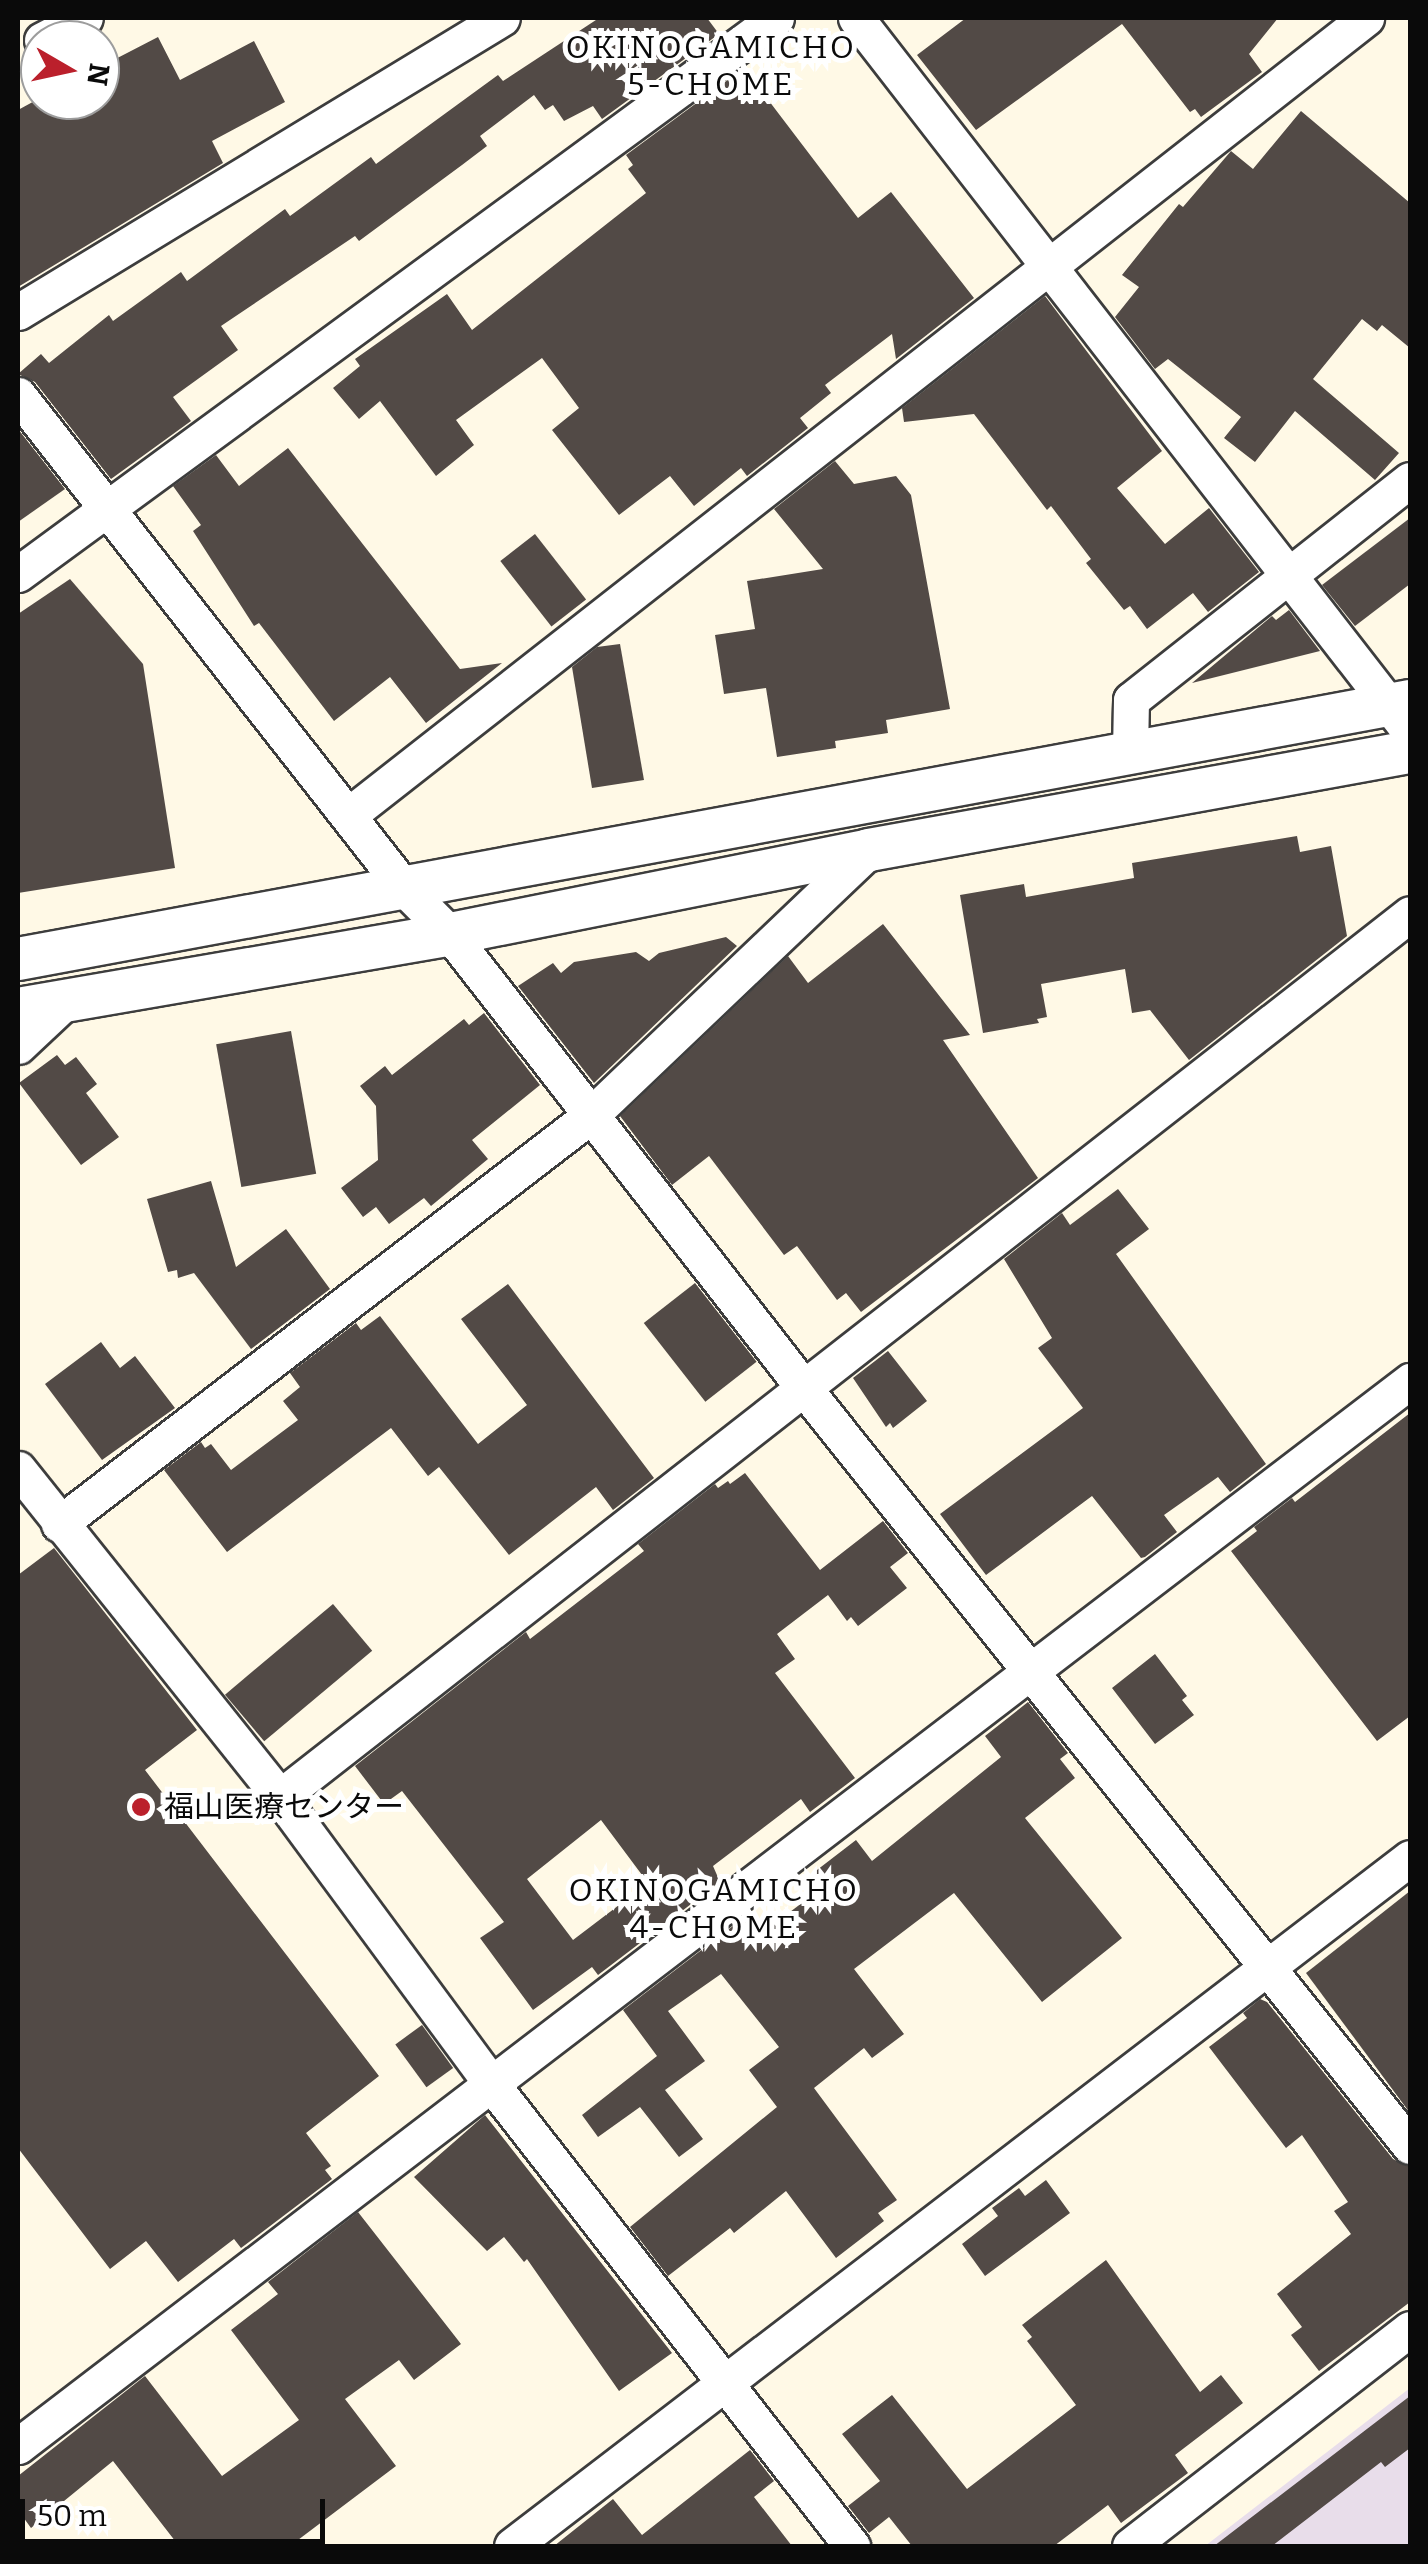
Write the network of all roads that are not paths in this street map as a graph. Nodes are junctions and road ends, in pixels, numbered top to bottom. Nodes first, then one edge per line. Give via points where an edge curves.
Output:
1 (502, 18) edge
2 (776, 18) edge
3 (856, 18) edge
4 (1366, 18) edge
5 (1049, 262) junction
6 (18, 312) edge
7 (18, 395) edge
8 (1410, 480) edge
9 (106, 509) junction
10 (18, 574) edge
11 (1286, 576) junction
12 (1403, 713) edge
13 (1130, 752) junction
14 (1410, 752) edge
15 (350, 814) junction
16 (869, 850) junction
17 (405, 889) junction
18 (1410, 914) edge
19 (450, 934) junction
20 (18, 959) edge
21 (68, 999) junction
22 (18, 1009) edge
23 (18, 1046) edge
24 (590, 1116) junction
25 (1410, 1381) edge
26 (802, 1387) junction
27 (18, 1469) edge
28 (59, 1524) junction
29 (1032, 1671) junction
30 (280, 1797) junction
31 (1410, 1858) edge
32 (1267, 1968) junction
33 (490, 2082) junction
34 (1410, 2146) edge
35 (1410, 2329) edge
36 (727, 2382) junction
37 (18, 2446) edge
38 (512, 2546) edge
39 (852, 2546) edge
40 (1130, 2546) edge

1 - 6 street
2 - 9 street
3 - 5 street
4 - 5 street
5 - 11 street
5 - 15 street
7 - 9 street
8 - 11 street
9 - 10 street
9 - 15 street
11 - 12 street
11 - 13 street via 1131,700
12 - 13 street
13 - 17 street
14 - 16 street
15 - 17 street
16 - 19 street
16 - 24 street
17 - 19 street
17 - 20 street
18 - 26 street
19 - 21 street
19 - 24 street
21 - 22 street
21 - 23 street
24 - 26 street
24 - 28 street
25 - 29 street
26 - 29 street
26 - 30 street
27 - 28 street
28 - 30 street
29 - 32 street
29 - 33 street
30 - 33 street
31 - 32 street
32 - 34 street
32 - 36 street
33 - 36 street
33 - 37 street
35 - 40 street
36 - 38 street
36 - 39 street

